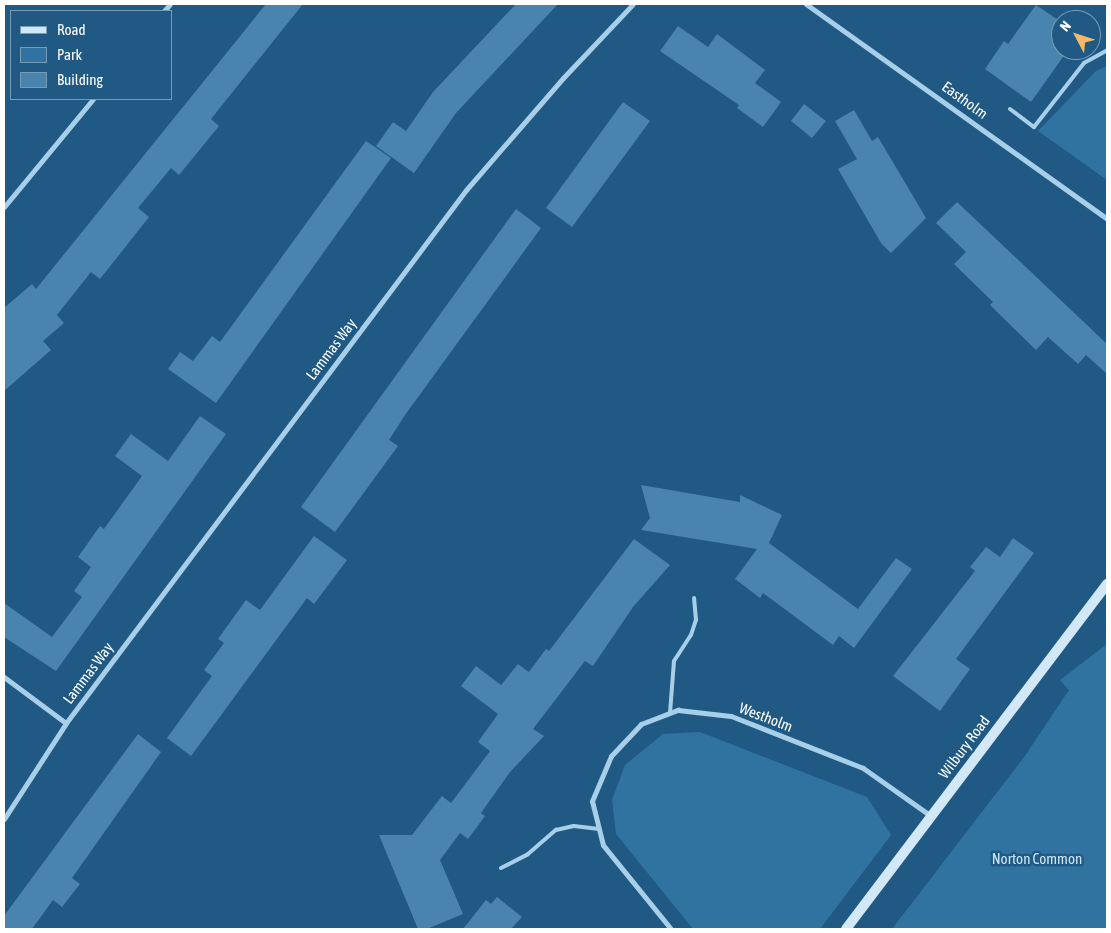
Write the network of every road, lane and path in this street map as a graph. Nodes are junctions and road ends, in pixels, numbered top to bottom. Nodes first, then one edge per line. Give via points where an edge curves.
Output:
1 (633, 4) edge
2 (806, 4) edge
3 (1107, 50) edge
4 (92, 100) edge
5 (1010, 109) dead end
6 (4, 207) edge
7 (1107, 219) edge
8 (1107, 584) edge
9 (694, 598) dead end
10 (4, 677) edge
11 (670, 713) junction
12 (66, 723) junction
13 (931, 816) junction
14 (4, 819) edge
15 (599, 829) junction
16 (501, 868) dead end
17 (671, 929) edge
18 (846, 929) edge

1 - 12 street, Lammas Way via 563,78 466,190
2 - 7 street, Eastholm
3 - 5 lane via 1084,63 1034,127
4 - 6 street
8 - 13 street, Wilbury Road
9 - 11 lane via 696,620 691,635 674,661
10 - 12 street, Lammas Way
11 - 13 street, Westholm via 678,710 731,716 863,768
11 - 15 street, Westholm via 641,724 611,756 592,801
12 - 14 street, Lammas Way
13 - 18 street, Wilbury Road
15 - 16 lane via 574,826 556,830 528,854
15 - 17 street, Westholm via 603,845

